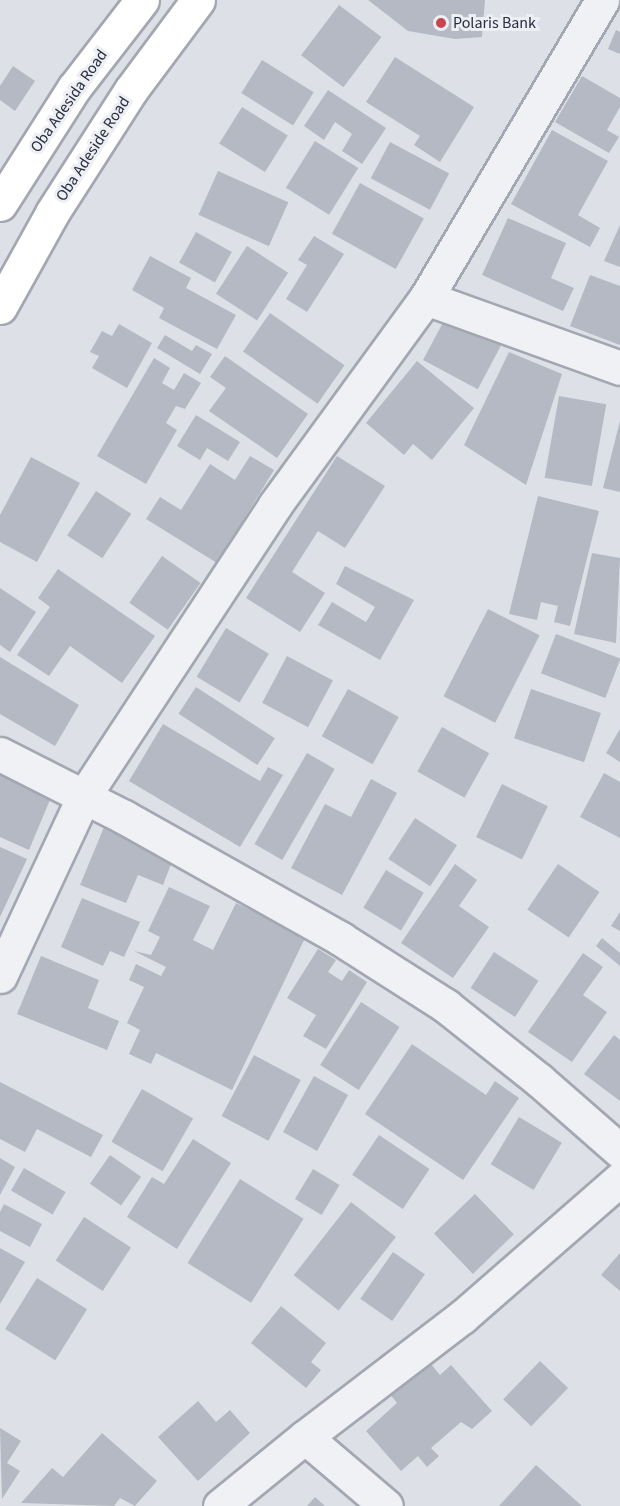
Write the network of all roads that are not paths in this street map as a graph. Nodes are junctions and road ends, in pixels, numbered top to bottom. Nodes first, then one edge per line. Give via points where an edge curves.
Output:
1 (142, 0) edge
2 (198, 0) edge
3 (602, 0) edge
4 (0, 204) edge
5 (426, 298) junction
6 (0, 307) edge
7 (620, 368) edge
8 (0, 754) edge
9 (84, 796) junction
10 (0, 976) edge
11 (620, 1151) edge
12 (620, 1179) edge
13 (305, 1437) junction
14 (220, 1506) edge
15 (386, 1506) edge

1 - 4 main road, Oba Adesida Road via 74,88
2 - 6 main road, Oba Adeside Road via 131,90 52,213
3 - 5 street
5 - 7 street
5 - 9 street via 275,505
8 - 9 street
9 - 10 street
9 - 11 street via 341,939 446,1006
12 - 13 street via 462,1317
13 - 14 street
13 - 15 street

